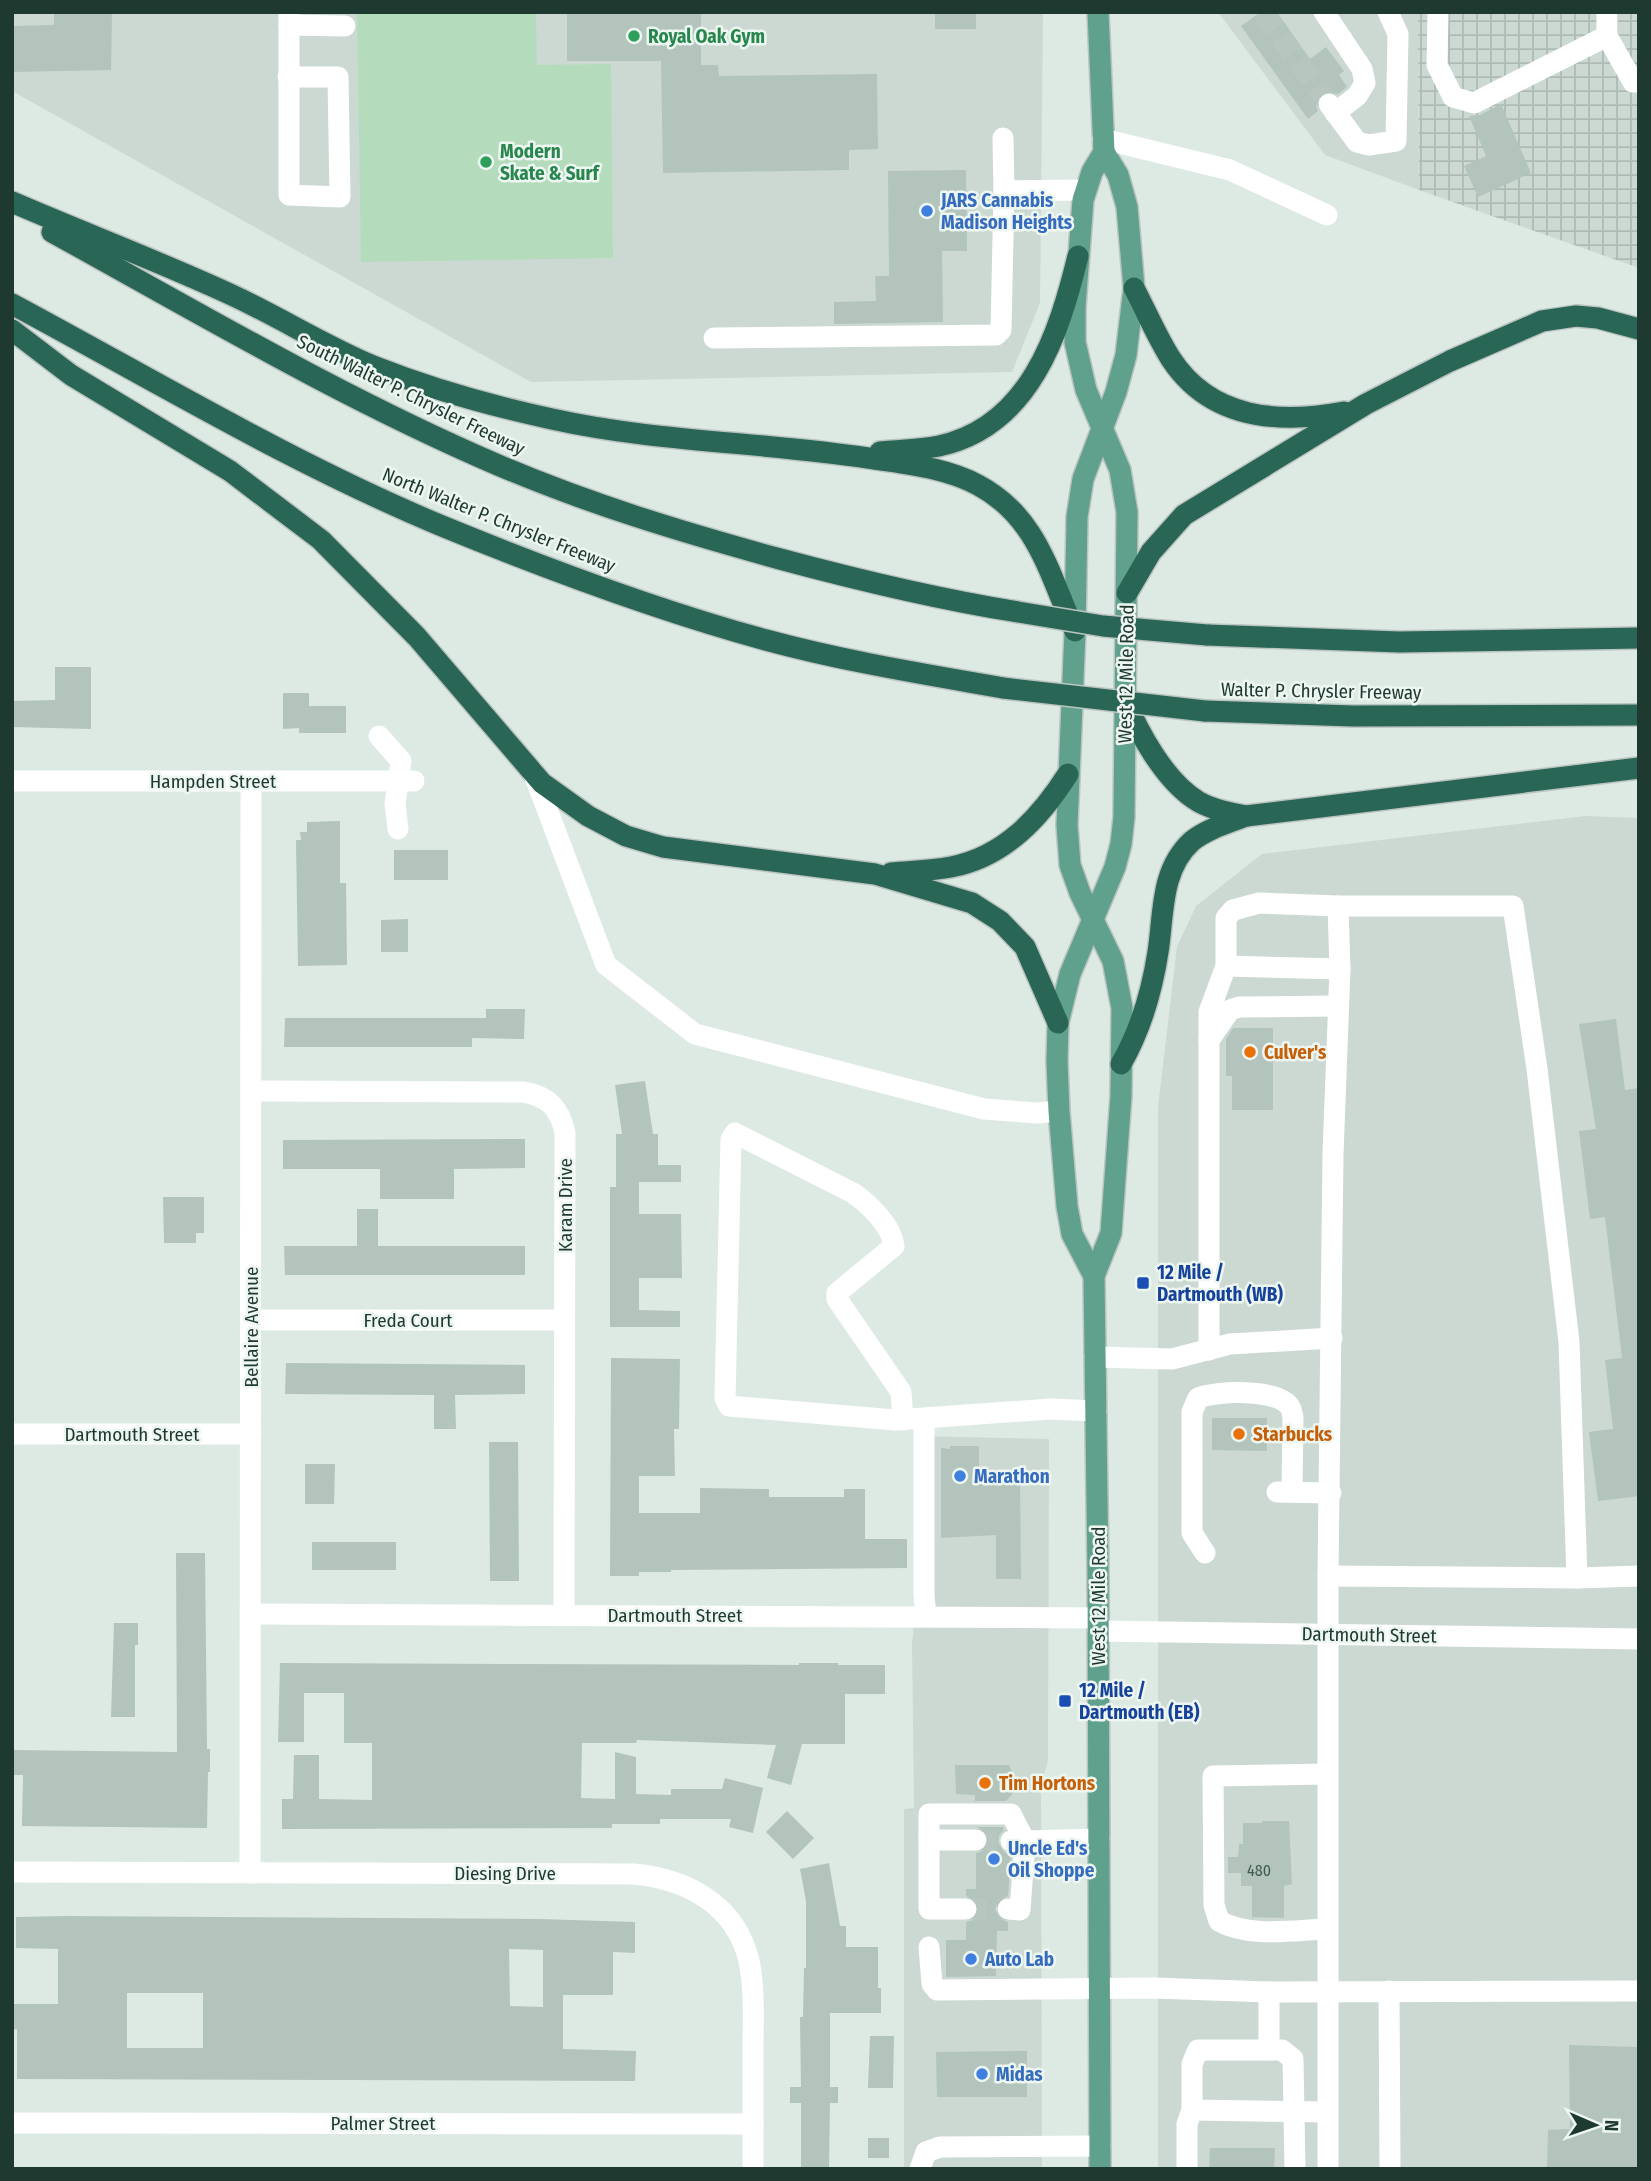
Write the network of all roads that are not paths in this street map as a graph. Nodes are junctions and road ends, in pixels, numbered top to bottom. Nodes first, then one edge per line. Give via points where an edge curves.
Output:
1 (1098, 12) edge
2 (1324, 12) edge
3 (1388, 12) edge
4 (1438, 12) edge
5 (1607, 12) edge
6 (289, 19) edge
7 (345, 26) dead end
8 (1607, 36) junction
9 (288, 77) junction
10 (1637, 86) edge
11 (1003, 138) dead end
12 (1103, 145) junction
13 (1086, 190) junction
14 (1004, 191) junction
15 (12, 202) edge
16 (12, 210) edge
17 (1327, 215) dead end
18 (1078, 256) junction
19 (1134, 288) junction
20 (12, 304) edge
21 (1639, 329) edge
22 (12, 330) edge
23 (714, 338) dead end
24 (1366, 404) junction
25 (1103, 426) junction
26 (848, 455) junction
27 (1127, 593) junction
28 (1075, 631) junction
29 (1639, 638) edge
30 (1003, 688) joint
31 (1124, 697) junction
32 (1639, 715) edge
33 (379, 736) dead end
34 (1639, 768) edge
35 (533, 772) junction
36 (1068, 774) junction
37 (12, 781) edge
38 (406, 781) junction
39 (251, 782) junction
40 (1246, 816) junction
41 (398, 829) dead end
42 (875, 874) junction
43 (1338, 906) junction
44 (1093, 921) junction
45 (1226, 966) junction
46 (1340, 969) junction
47 (1337, 1006) junction
48 (1058, 1023) junction
49 (1208, 1041) junction
50 (1121, 1064) junction
51 (251, 1091) junction
52 (1059, 1111) junction
53 (1094, 1276) junction
54 (251, 1320) junction
55 (564, 1320) junction
56 (1332, 1338) junction
57 (1209, 1350) junction
58 (1095, 1357) junction
59 (1096, 1411) junction
60 (924, 1419) junction
61 (902, 1420) junction
62 (12, 1434) edge
63 (251, 1434) junction
64 (1331, 1493) junction
65 (1205, 1553) dead end
66 (1328, 1576) junction
67 (1639, 1576) edge
68 (1577, 1578) junction
69 (251, 1614) junction
70 (564, 1615) junction
71 (926, 1616) junction
72 (1098, 1624) junction
73 (1329, 1634) junction
74 (1639, 1639) edge
75 (1328, 1774) junction
76 (1099, 1839) junction
77 (929, 1840) junction
78 (976, 1840) tunnel mouth
79 (1018, 1841) junction
80 (12, 1872) edge
81 (250, 1872) junction
82 (965, 1909) tunnel mouth
83 (1008, 1909) dead end
84 (1327, 1929) junction
85 (929, 1947) dead end
86 (1100, 1989) junction
87 (1390, 1991) junction
88 (1639, 1991) edge
89 (1269, 1992) junction
90 (1328, 1992) junction
91 (1269, 2050) junction
92 (1192, 2110) junction
93 (1294, 2112) junction
94 (1328, 2112) junction
95 (12, 2123) edge
96 (753, 2124) junction
97 (1100, 2146) junction
98 (753, 2169) edge
99 (920, 2169) edge
100 (1100, 2169) edge
101 (1187, 2169) edge
102 (1295, 2169) edge
103 (1328, 2169) edge
104 (1390, 2169) edge

1 - 12 main road, West 12 Mile Road
2 - 3 street via 1362,69 1365,83 1357,96 1332,108 1357,142 1369,145 1396,141 1398,34
4 - 8 street via 1437,65 1453,97 1474,103
5 - 8 street
6 - 7 street
6 - 9 street
8 - 10 street
9 - 9 street via 289,195 340,197 338,77
11 - 14 street
12 - 13 main road, West 12 Mile Road
12 - 17 street via 1230,170
12 - 19 main road, West 12 Mile Road via 1127,206
13 - 14 street
13 - 18 main road, West 12 Mile Road
14 - 23 street via 1001,330 996,335
15 - 26 highway via 233,296 373,366 471,398 593,427
16 - 29 highway, South Walter P. Chrysler Freeway, bridge via 362,401 502,467 745,549 962,603 1103,626 1399,642
18 - 25 main road, West 12 Mile Road via 1075,330 1079,365
18 - 26 highway via 1066,305 1040,370 1006,410 976,432 940,446
19 - 24 highway via 1171,359 1199,390 1219,402 1253,415 1286,418 1332,414
19 - 25 main road, West 12 Mile Road via 1126,355
20 - 30 highway, North Walter P. Chrysler Freeway via 303,461 506,551 661,608 768,641
21 - 24 highway via 1576,316 1542,321
22 - 35 highway via 71,375 230,471 321,540 417,637
24 - 27 highway via 1184,515 1151,552
25 - 27 main road, West 12 Mile Road via 1120,470 1127,512
25 - 28 main road, West 12 Mile Road via 1083,480 1077,517
26 - 28 highway via 939,470 995,494 1037,541
27 - 31 main road, West 12 Mile Road
28 - 36 main road, West 12 Mile Road
30 - 32 highway, Walter P. Chrysler Freeway, bridge via 1205,711 1330,716
31 - 40 highway via 1137,729 1182,788 1219,811
31 - 44 main road, West 12 Mile Road via 1121,844
33 - 38 street via 401,761
34 - 40 highway
35 - 42 highway via 588,816 626,836 663,847
35 - 52 street via 606,965 695,1034 984,1109
36 - 42 highway via 1036,818 984,857 951,867
36 - 44 main road, West 12 Mile Road via 1070,865
37 - 39 street, Hampden Street
38 - 39 street, Hampden Street
38 - 41 street via 395,804
39 - 51 street, Bellaire Avenue
40 - 50 highway via 1193,841 1171,872 1147,1004
42 - 48 highway via 972,903 1000,921 1025,947
43 - 45 street via 1259,904 1233,910 1226,918
43 - 46 street
43 - 68 street via 1513,906 1569,1342
44 - 48 main road, West 12 Mile Road via 1070,974
44 - 50 main road, West 12 Mile Road via 1113,961 1122,1008
45 - 46 street
45 - 49 street via 1209,1012
46 - 47 street
47 - 49 street via 1239,1007 1230,1010
47 - 56 street
48 - 52 main road, West 12 Mile Road
49 - 57 street
50 - 53 main road, West 12 Mile Road via 1111,1233
51 - 54 street, Bellaire Avenue
51 - 55 street, Karam Drive via 523,1092 545,1098 562,1118 565,1133
52 - 53 main road, West 12 Mile Road via 1072,1234
53 - 58 main road, West 12 Mile Road
54 - 55 street, Freda Court
54 - 63 street, Bellaire Avenue
55 - 70 street, Karam Drive
56 - 57 street via 1230,1344
56 - 64 street
57 - 58 street via 1172,1359
58 - 59 main road, West 12 Mile Road
59 - 60 street via 1051,1409
59 - 72 main road, West 12 Mile Road
60 - 61 street
60 - 71 street
61 - 61 street via 729,1406 725,1398 730,1139 735,1133 853,1193 887,1229 894,1247 837,1293 837,1299 901,1392
62 - 63 street, Dartmouth Street
63 - 69 street, Bellaire Avenue
64 - 65 street via 1285,1492 1293,1417 1290,1406 1279,1398 1210,1394 1198,1398 1192,1412 1192,1533
64 - 66 street
66 - 68 street
66 - 73 street
67 - 68 street
69 - 70 street, Dartmouth Street
69 - 81 street, Bellaire Avenue
70 - 71 street, Dartmouth Street
71 - 72 street, Dartmouth Street
72 - 73 street, Dartmouth Street
72 - 76 main road, West 12 Mile Road
73 - 74 street, Dartmouth Street
73 - 75 street
75 - 84 street
75 - 84 street via 1213,1776 1214,1905 1219,1921 1251,1930
76 - 79 street
76 - 86 main road, West 12 Mile Road
77 - 78 street
77 - 79 street via 929,1814 1011,1814
77 - 82 street via 929,1909
79 - 83 street via 1020,1910
80 - 81 street, Diesing Drive
81 - 96 street, Diesing Drive via 634,1874 670,1879 706,1896 735,1929 748,1960 753,2008
84 - 90 street
85 - 86 street via 932,1984 937,1990
86 - 89 street
86 - 97 main road, West 12 Mile Road
87 - 88 street
87 - 90 street
87 - 104 street
89 - 90 street
89 - 91 street
90 - 94 street
91 - 92 street via 1198,2050 1192,2064
91 - 93 street via 1282,2050 1293,2059
92 - 93 street
92 - 101 street via 1187,2124
93 - 94 street
93 - 102 street
94 - 103 street
95 - 96 street, Palmer Street
96 - 98 street, Diesing Drive
97 - 99 street via 940,2147 926,2152
97 - 100 main road, West 12 Mile Road

